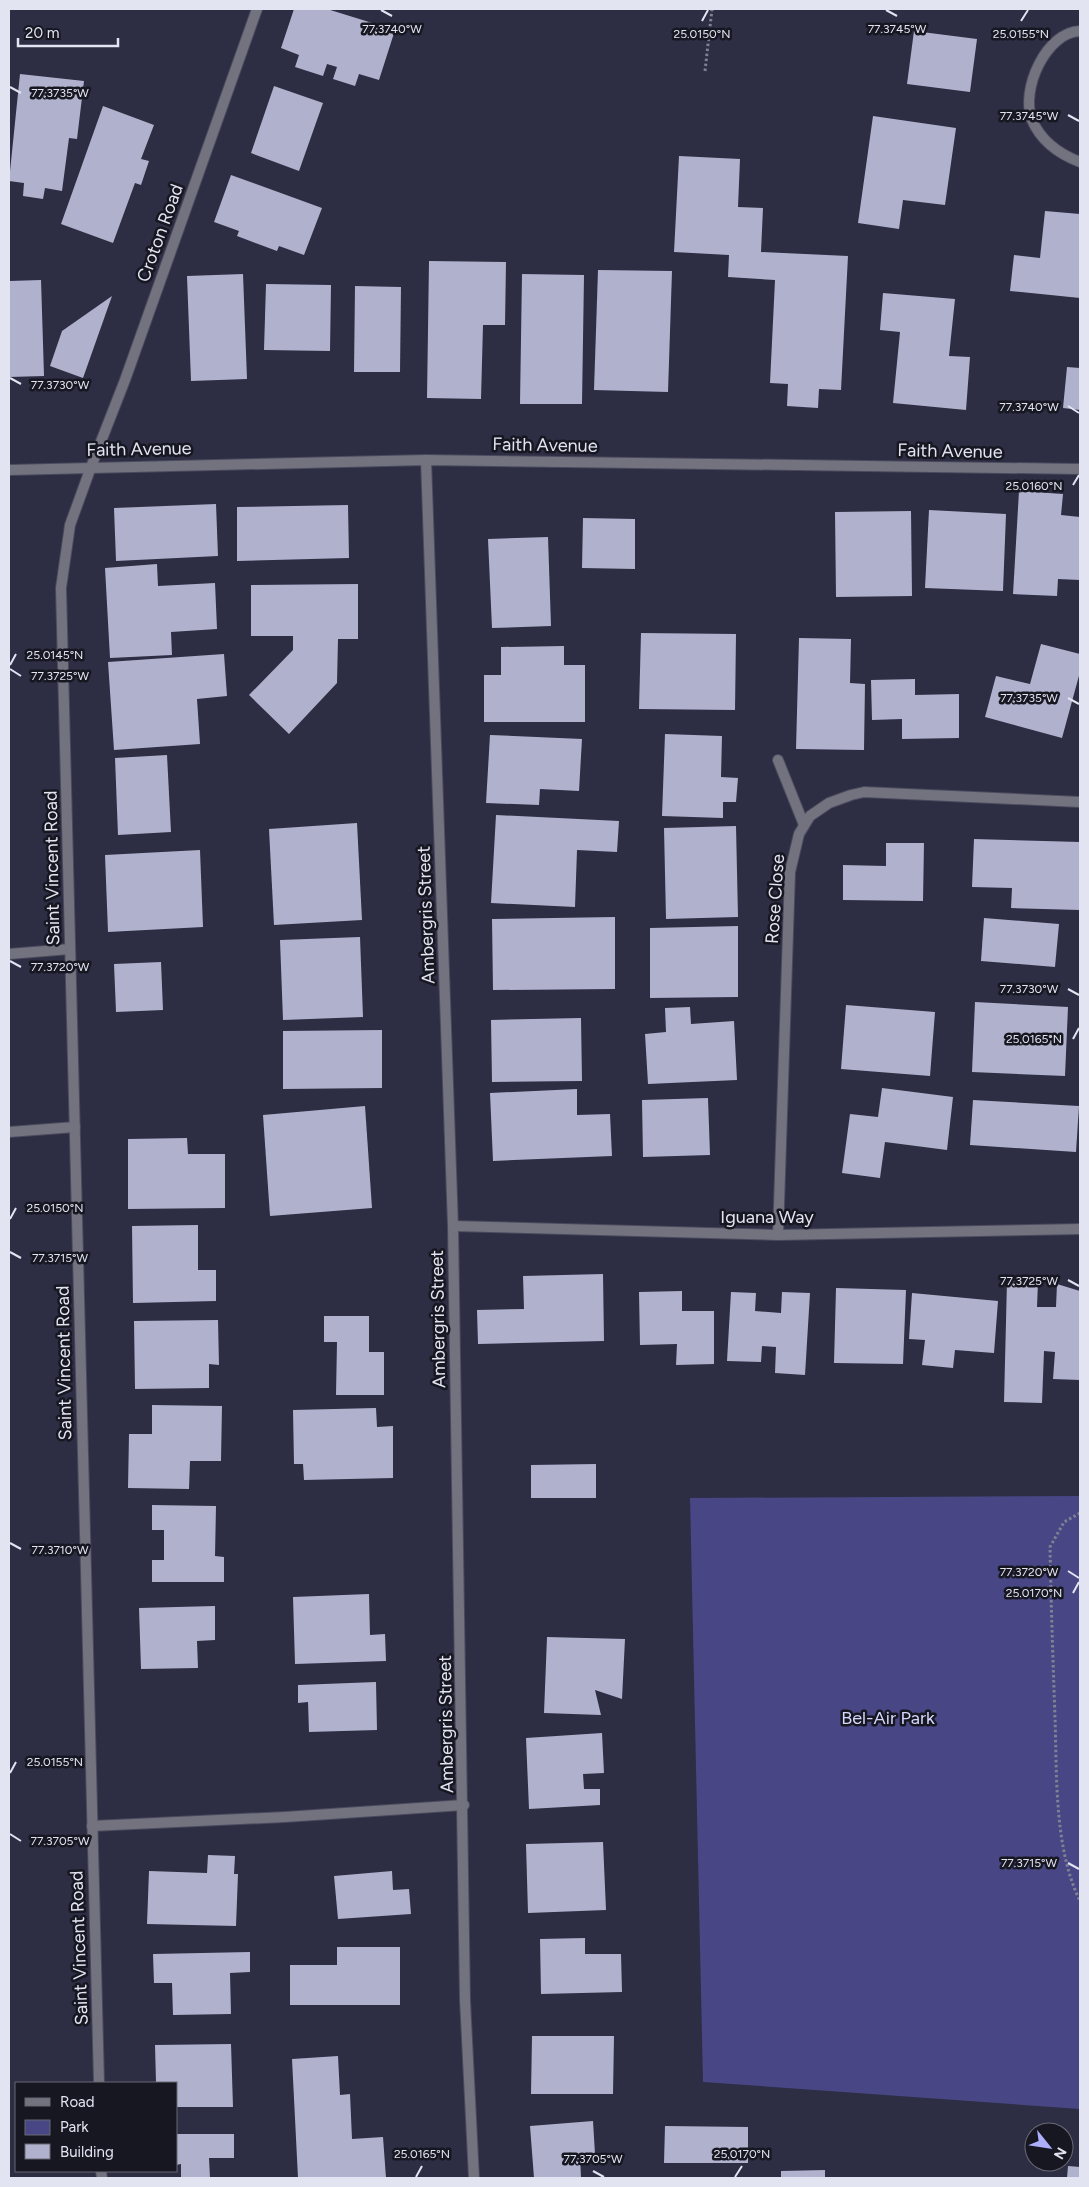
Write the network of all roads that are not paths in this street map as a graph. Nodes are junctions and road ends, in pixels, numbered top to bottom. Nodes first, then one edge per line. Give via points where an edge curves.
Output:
1 (257, 9) edge
2 (1080, 31) edge
3 (1080, 162) edge
4 (426, 460) junction
5 (91, 467) junction
6 (1080, 469) edge
7 (9, 470) edge
8 (778, 760) dead end
9 (1080, 802) edge
10 (804, 825) junction
11 (70, 949) junction
12 (9, 954) edge
13 (74, 1127) junction
14 (9, 1132) edge
15 (453, 1226) junction
16 (1080, 1229) edge
17 (778, 1235) junction
18 (464, 1805) junction
19 (92, 1826) junction
20 (99, 2082) edge
21 (474, 2178) edge

1 - 5 street, Croton Road
2 - 3 street via 1056,40 1032,79 1028,99 1032,118 1042,136 1057,151
4 - 5 street, Faith Avenue
4 - 6 street, Faith Avenue
4 - 15 street, Ambergris Street
5 - 7 street, Faith Avenue
5 - 11 street, Saint Vincent Road via 70,526 61,588
8 - 10 street
9 - 10 street, Rose Close via 864,792 830,803 810,816
10 - 17 street, Rose Close via 794,848 790,872
11 - 12 street
11 - 13 street, Saint Vincent Road
13 - 14 street
13 - 19 street, Saint Vincent Road
15 - 17 street, Iguana Way
15 - 18 street, Ambergris Street
16 - 17 street, Iguana Way
18 - 19 street
18 - 21 street, Ambergris Street via 465,2000
19 - 20 street, Saint Vincent Road

